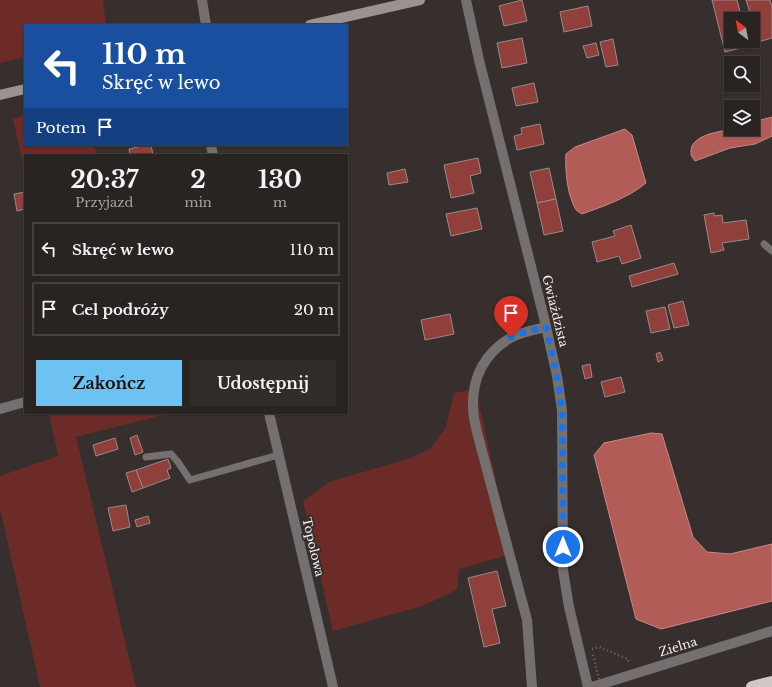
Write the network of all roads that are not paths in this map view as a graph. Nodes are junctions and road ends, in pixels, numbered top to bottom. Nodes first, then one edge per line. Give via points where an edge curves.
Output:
1 (202, 0) edge
2 (420, 0) edge
3 (466, 0) edge
4 (206, 24) edge
5 (314, 24) edge
6 (24, 89) edge
7 (0, 95) edge
8 (764, 244) dead end
9 (772, 251) edge
10 (546, 327) junction
11 (24, 402) edge
12 (0, 409) edge
13 (269, 414) edge
14 (278, 455) junction
15 (146, 457) dead end
16 (772, 631) edge
17 (772, 682) edge
18 (333, 687) edge
19 (532, 687) edge
20 (588, 687) edge
21 (592, 687) edge
22 (752, 687) edge

1 - 4 street
2 - 5 main road
3 - 10 street, Gwiaździsta
6 - 7 main road
8 - 9 lane
10 - 19 street via 511,337 495,350 482,365 473,394 473,410 527,620
10 - 20 street, Gwiaździsta via 562,410 563,570
11 - 12 street
13 - 14 street, Topolowa
14 - 15 lane via 190,480 171,454
14 - 18 street, Topolowa
16 - 21 street, Zielna
17 - 22 highway

